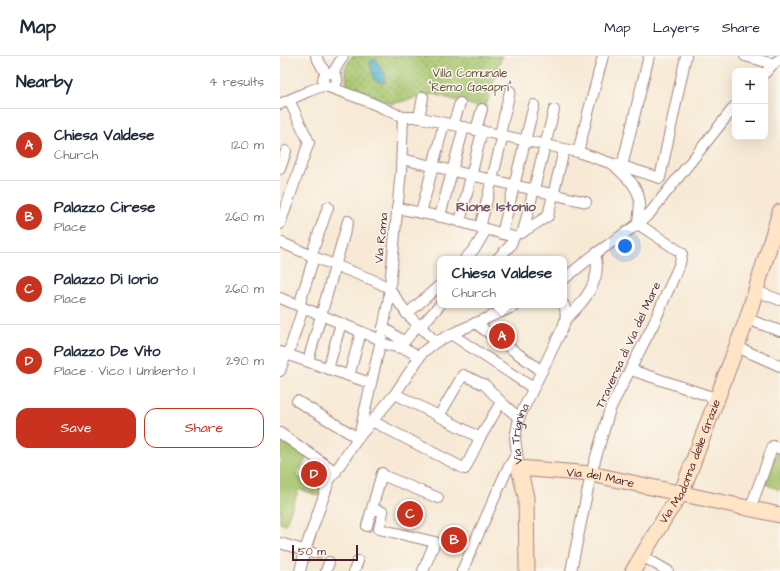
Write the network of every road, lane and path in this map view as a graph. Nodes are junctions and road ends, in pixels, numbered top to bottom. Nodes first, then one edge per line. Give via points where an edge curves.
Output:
1 (316, 56) edge
2 (343, 56) edge
3 (603, 56) edge
4 (649, 56) edge
5 (686, 56) edge
6 (745, 56) edge
7 (778, 60) edge
8 (768, 70) edge
9 (330, 74) junction
10 (327, 86) junction
11 (510, 91) dead end
12 (423, 97) dead end
13 (285, 102) edge
14 (460, 103) dead end
15 (534, 105) dead end
16 (482, 109) dead end
17 (732, 109) edge
18 (554, 110) dead end
19 (403, 117) junction
20 (419, 118) junction
21 (448, 124) junction
22 (464, 127) junction
23 (479, 130) junction
24 (501, 135) junction
25 (525, 141) junction
26 (546, 145) junction
27 (564, 150) junction
28 (286, 151) dead end
29 (578, 152) junction
30 (402, 159) junction
31 (618, 165) junction
32 (433, 166) junction
33 (280, 169) edge
34 (453, 171) junction
35 (472, 175) junction
36 (492, 180) junction
37 (514, 186) junction
38 (534, 190) junction
39 (554, 195) junction
40 (586, 202) dead end
41 (328, 207) dead end
42 (397, 208) junction
43 (780, 212) edge
44 (421, 213) junction
45 (440, 216) junction
46 (348, 221) dead end
47 (460, 222) junction
48 (280, 224) edge
49 (638, 224) junction
50 (483, 229) junction
51 (523, 232) junction
52 (502, 234) junction
53 (514, 237) junction
54 (280, 242) edge
55 (595, 254) junction
56 (313, 256) junction
57 (468, 256) edge
58 (500, 256) edge
59 (336, 265) junction
60 (567, 277) edge
61 (389, 288) junction
62 (437, 288) edge
63 (756, 291) junction
64 (280, 298) edge
65 (780, 300) edge
66 (301, 307) junction
67 (437, 308) edge
68 (510, 308) edge
69 (566, 308) edge
70 (408, 314) junction
71 (321, 315) junction
72 (566, 319) junction
73 (747, 319) junction
74 (341, 323) junction
75 (475, 323) junction
76 (420, 325) junction
77 (384, 327) junction
78 (780, 331) edge
79 (361, 332) junction
80 (451, 334) junction
81 (381, 342) junction
82 (436, 342) junction
83 (403, 345) junction
84 (736, 347) junction
85 (285, 353) edge
86 (419, 357) junction
87 (308, 362) junction
88 (780, 366) edge
89 (328, 368) junction
90 (631, 370) junction
91 (280, 371) edge
92 (542, 371) junction
93 (349, 376) junction
94 (370, 383) junction
95 (534, 388) junction
96 (395, 394) junction
97 (718, 399) junction
98 (297, 401) dead end
99 (501, 402) junction
100 (439, 416) junction
101 (519, 418) junction
102 (372, 421) junction
103 (280, 433) edge
104 (358, 438) junction
105 (480, 438) junction
106 (780, 449) edge
107 (517, 453) junction
108 (519, 468) junction
109 (336, 472) junction
110 (591, 474) junction
111 (681, 494) junction
112 (438, 498) dead end
113 (372, 509) junction
114 (750, 509) junction
115 (780, 515) edge
116 (368, 526) dead end
117 (280, 543) edge
118 (309, 552) junction
119 (642, 556) junction
120 (358, 560) dead end
121 (300, 571) edge
122 (354, 571) edge
123 (423, 571) edge
124 (462, 571) edge
125 (527, 571) edge
126 (571, 571) edge
127 (633, 571) edge
128 (668, 571) edge

1 - 9 street
2 - 9 street
3 - 29 street
4 - 31 street
5 - 31 street via 660,178
6 - 7 street
7 - 8 street
9 - 10 street via 337,78 336,83 334,86
10 - 13 street
10 - 19 street
11 - 24 street
12 - 20 street
13 - 48 street via 309,142
14 - 21 street
15 - 25 street
16 - 23 street
17 - 49 street
18 - 26 street
19 - 20 street
19 - 30 street, Via Roma
20 - 21 street
21 - 22 street
21 - 32 street
22 - 23 street
22 - 34 street
23 - 24 street
23 - 35 street
24 - 25 street
24 - 36 street
25 - 26 street
25 - 37 street
26 - 27 street
26 - 38 street
27 - 29 street
27 - 39 street
28 - 33 street
29 - 31 street
30 - 32 street
30 - 42 street, Via Roma
31 - 49 street via 638,194
32 - 34 street
32 - 44 street
34 - 35 street
34 - 45 street
35 - 36 street
35 - 47 street
36 - 37 street
36 - 50 street
37 - 38 street
37 - 52 street
38 - 39 street
38 - 51 street
39 - 40 street
39 - 51 street via 548,216
41 - 56 street
42 - 44 street
42 - 61 street, Via Roma
43 - 63 main road, Via Madonna delle Grazie
44 - 45 street
45 - 47 street
46 - 59 street
47 - 50 street
49 - 55 street
49 - 90 street, Traversa di Via del Mare via 682,253 653,325
50 - 52 street
50 - 57 street via 476,246
51 - 53 street
52 - 53 street
53 - 58 street via 510,246
54 - 56 street
55 - 60 street
55 - 72 street via 598,263 597,276 580,306
56 - 59 street
56 - 66 street
59 - 61 street
59 - 71 street
61 - 70 street
61 - 77 street, Via Roma
62 - 70 street
63 - 65 street
63 - 73 main road, Via Madonna delle Grazie
64 - 66 street
66 - 71 street
66 - 85 street
67 - 76 street
68 - 75 street
69 - 72 street
70 - 76 street
71 - 74 street
71 - 87 street
72 - 92 street, Via Trignina
73 - 78 street
73 - 84 main road, Via Madonna delle Grazie
74 - 79 street
74 - 89 street
75 - 80 street
75 - 92 street
76 - 82 street
76 - 83 street
77 - 81 street, Via Roma
77 - 83 street
79 - 81 street
79 - 93 street
80 - 82 street
80 - 95 street
81 - 83 street
81 - 94 street, Via Roma
82 - 86 street
83 - 86 street
84 - 88 street
84 - 97 main road, Via Madonna delle Grazie
85 - 87 street
85 - 91 street
86 - 96 street
87 - 89 street
89 - 93 street
90 - 97 street
90 - 110 street, Traversa di Via del Mare via 610,409
92 - 95 street, Via Trignina
93 - 94 street
94 - 104 street, Via Roma
95 - 101 street, Via Trignina
96 - 100 street
96 - 102 street
97 - 111 main road, Via Madonna delle Grazie
98 - 104 street
99 - 100 street via 485,385 463,375
99 - 101 street
99 - 105 street
100 - 105 street
101 - 107 street, Via Trignina via 515,438
102 - 104 street
102 - 105 street via 465,469
103 - 109 street
104 - 109 street
106 - 114 street via 773,446
107 - 108 street, Via Trignina
107 - 124 street
108 - 110 main road, Via del Mare
108 - 125 main road, Via Trignina via 526,496
109 - 118 street via 329,481
110 - 111 main road, Via del Mare
110 - 126 street, Traversa di Via del Mare
111 - 114 main road, Via del Mare
111 - 119 main road, Via Madonna delle Grazie
112 - 113 street via 382,474
113 - 116 street
113 - 123 street via 383,512 379,529 435,542
114 - 115 main road, Via del Mare
117 - 118 street
118 - 121 street
119 - 127 main road, Via Madonna delle Grazie
119 - 128 street
120 - 122 street

